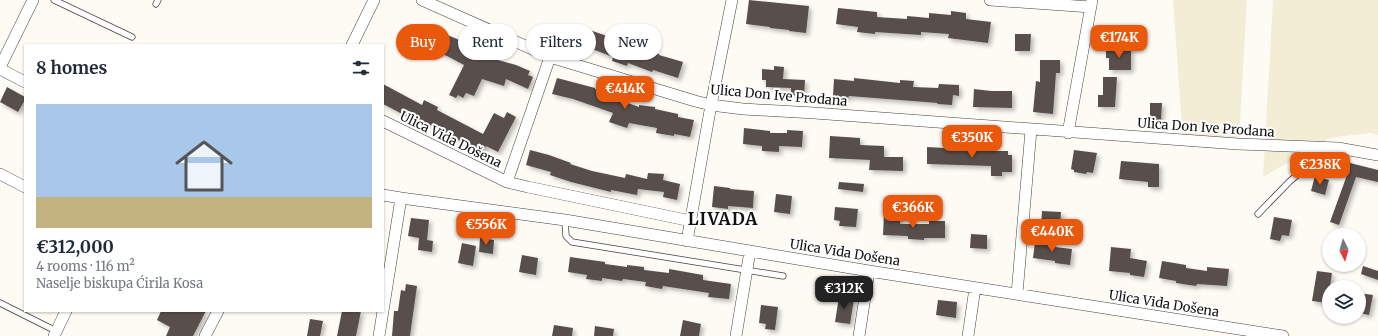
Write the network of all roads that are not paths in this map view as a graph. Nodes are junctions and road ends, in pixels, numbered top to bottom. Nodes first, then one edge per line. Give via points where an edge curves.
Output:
1 (33, 0) edge
2 (54, 0) edge
3 (374, 0) edge
4 (422, 0) edge
5 (732, 0) edge
6 (990, 0) edge
7 (1091, 3) edge
8 (132, 37) dead end
9 (352, 44) edge
10 (526, 46) edge
11 (549, 60) edge
12 (560, 60) edge
13 (0, 68) edge
14 (24, 81) edge
15 (712, 105) junction
16 (384, 121) edge
17 (1031, 130) junction
18 (1068, 132) junction
19 (1338, 148) junction
20 (1378, 155) edge
21 (0, 174) edge
22 (507, 182) junction
23 (24, 186) edge
24 (384, 194) edge
25 (401, 198) junction
26 (1258, 214) dead end
27 (565, 220) junction
28 (690, 221) junction
29 (687, 241) junction
30 (750, 251) junction
31 (747, 271) junction
32 (869, 271) junction
33 (783, 276) dead end
34 (975, 288) junction
35 (1016, 294) junction
36 (0, 303) edge
37 (384, 305) edge
38 (66, 312) edge
39 (217, 312) edge
40 (383, 312) edge
41 (55, 333) edge
42 (1259, 334) edge
43 (205, 336) edge
44 (379, 336) edge
45 (736, 336) edge
46 (859, 336) edge
47 (968, 336) edge
48 (1283, 336) edge

1 - 13 street
2 - 8 lane
3 - 9 street
4 - 10 street, Ulica Don Ive Prodana
5 - 15 street
6 - 7 street
7 - 18 street
11 - 22 street, Ulica Vida Došena
12 - 15 street, Ulica Don Ive Prodana
13 - 14 street
15 - 17 street, Ulica Don Ive Prodana
15 - 28 street
16 - 22 street, Ulica Vida Došena
17 - 18 street, Ulica Don Ive Prodana
17 - 35 street
18 - 19 street, Ulica Don Ive Prodana
19 - 20 street, Ulica Don Ive Prodana
19 - 26 lane via 1311,163
21 - 23 street
22 - 28 street, Ulica Vida Došena
24 - 25 street, Ulica Vida Došena
25 - 27 street, Ulica Vida Došena
25 - 37 street
27 - 29 street, Ulica Vida Došena
27 - 31 lane via 566,236 572,242
28 - 29 street
29 - 30 street, Ulica Vida Došena
30 - 31 street
30 - 32 street, Ulica Vida Došena
31 - 33 lane
31 - 45 street
32 - 34 street, Ulica Vida Došena
32 - 46 street
34 - 35 street, Ulica Vida Došena
34 - 47 street
35 - 42 street, Ulica Vida Došena
36 - 41 lane
38 - 41 street
39 - 43 street
40 - 44 street
42 - 48 street, Ulica Vida Došena

